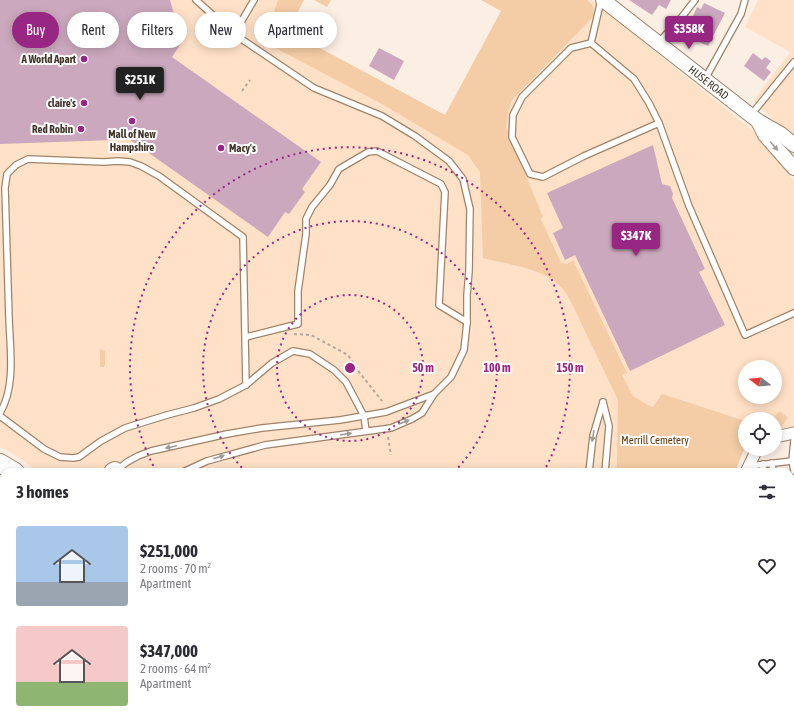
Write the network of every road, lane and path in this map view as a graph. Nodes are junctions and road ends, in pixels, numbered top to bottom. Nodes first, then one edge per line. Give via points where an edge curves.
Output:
1 (196, 0) edge
2 (254, 0) edge
3 (602, 0) edge
4 (695, 0) edge
5 (745, 0) edge
6 (209, 12) edge
7 (246, 14) edge
8 (246, 42) edge
9 (591, 43) junction
10 (658, 43) junction
11 (794, 62) edge
12 (705, 79) junction
13 (250, 80) dead end
14 (242, 91) dead end
15 (754, 118) junction
16 (659, 123) junction
17 (794, 145) edge
18 (794, 168) edge
19 (794, 313) edge
20 (467, 322) junction
21 (291, 334) dead end
22 (246, 337) junction
23 (246, 385) junction
24 (434, 394) junction
25 (382, 402) dead end
26 (0, 415) edge
27 (364, 416) junction
28 (366, 431) junction
29 (794, 434) edge
30 (782, 436) edge
31 (388, 437) dead end
32 (794, 440) edge
33 (391, 454) dead end
34 (754, 456) edge
35 (792, 461) junction
36 (772, 463) junction
37 (763, 464) junction
38 (120, 468) edge
39 (191, 468) edge
40 (589, 468) edge
41 (605, 468) edge
42 (748, 468) edge
43 (751, 468) edge
44 (763, 468) edge
45 (773, 468) edge
46 (793, 468) edge

1 - 6 lane
2 - 7 lane
3 - 9 lane
3 - 10 street, HUSE ROAD
4 - 10 lane
5 - 12 lane via 741,14
8 - 20 lane via 314,88 382,116 449,161 463,179 470,209
9 - 16 lane via 634,79
9 - 16 lane via 571,48 522,97 513,115 512,138 530,174 543,176
10 - 12 street, HUSE ROAD
11 - 15 lane
12 - 15 street, HUSE ROAD
13 - 14 path
15 - 17 street, HUSE ROAD
15 -> 18 street, HUSE ROAD via 765,135
16 - 19 lane via 689,206 746,336
20 - 22 lane via 439,305 445,192 441,184 377,151 368,152 339,170 306,219 298,291 298,324
20 - 24 lane via 464,350 451,377
21 - 25 path via 311,335 348,355
22 - 23 lane
22 - 26 lane via 243,237 159,176 141,166 118,161 28,159 16,165 7,174 5,188 11,347 10,387
23 - 26 lane via 194,408 125,428 79,457 73,458 60,457 44,449
23 - 27 lane via 272,363 293,351 310,354 334,370 346,382
24 - 27 lane via 386,412
28 -> 24 lane via 391,428 412,419 422,413
27 - 28 lane
27 -> 38 lane via 227,434 151,451
39 -> 28 lane via 265,445
29 - 30 street
31 - 33 path
32 - 35 lane
34 - 42 street
35 - 36 lane
35 - 46 lane
36 - 37 lane
36 - 45 lane
37 - 43 lane
37 - 44 lane
41 -> 40 lane via 608,426 603,402 593,436

